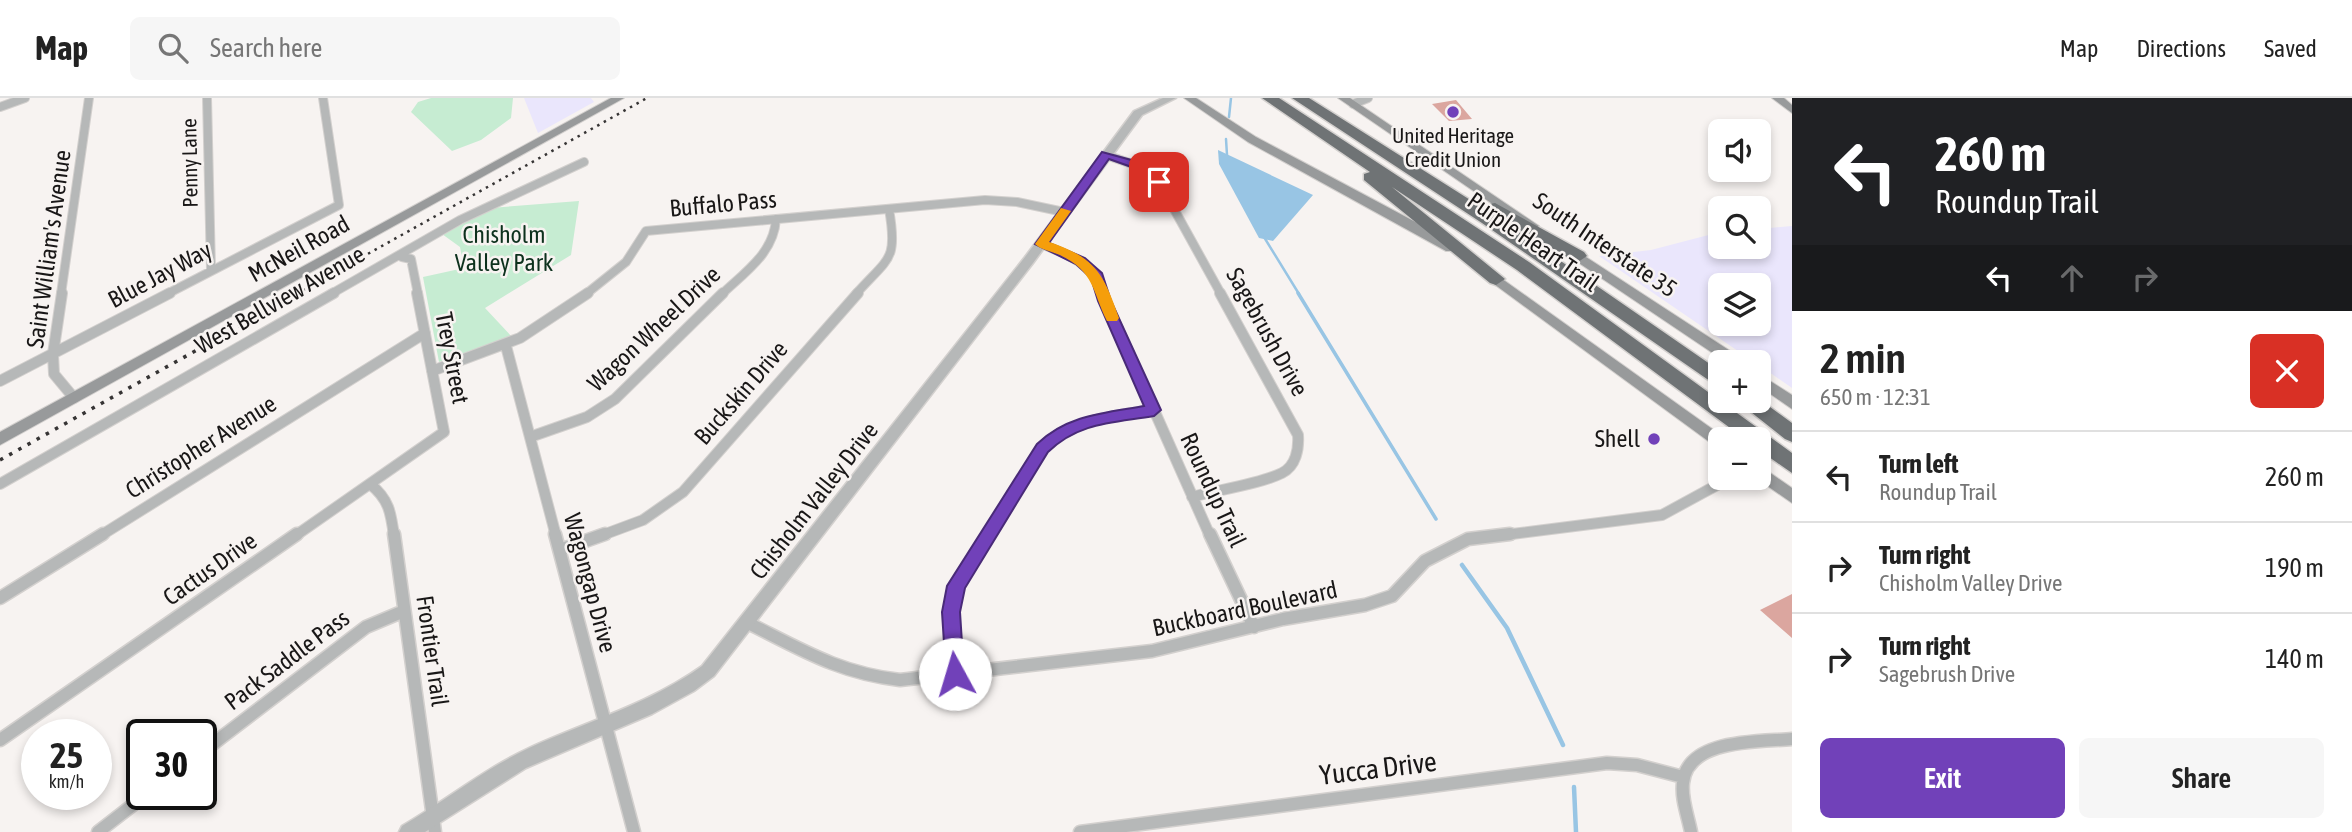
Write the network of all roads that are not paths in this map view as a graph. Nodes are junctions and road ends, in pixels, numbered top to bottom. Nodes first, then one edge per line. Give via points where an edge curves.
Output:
1 (25, 98) edge
2 (89, 98) edge
3 (207, 98) edge
4 (323, 98) edge
5 (619, 98) edge
6 (1171, 98) edge
7 (1189, 98) edge
8 (1269, 98) edge
9 (1299, 98) edge
10 (1320, 98) edge
11 (1368, 98) edge
12 (1777, 98) edge
13 (1348, 101) edge
14 (0, 107) edge
15 (1792, 110) edge
16 (1107, 155) junction
17 (584, 162) dead end
18 (889, 209) junction
19 (1064, 212) junction
20 (776, 219) junction
21 (1041, 244) junction
22 (402, 257) junction
23 (1578, 257) junction
24 (211, 269) junction
25 (1496, 279) junction
26 (425, 333) junction
27 (506, 345) junction
28 (1718, 350) edge
29 (53, 354) junction
30 (432, 371) junction
31 (1708, 373) edge
32 (0, 381) edge
33 (1771, 388) edge
34 (74, 398) junction
35 (1792, 403) edge
36 (1154, 410) junction
37 (1763, 413) edge
38 (1743, 427) edge
39 (444, 432) joint
40 (1708, 433) edge
41 (1792, 434) edge
42 (530, 437) junction
43 (0, 439) edge
44 (1771, 448) edge
45 (1792, 465) edge
46 (1771, 480) edge
47 (370, 484) junction
48 (0, 485) edge
49 (1709, 490) edge
50 (1792, 497) edge
51 (1192, 498) junction
52 (560, 550) junction
53 (0, 598) edge
54 (404, 611) junction
55 (748, 623) junction
56 (1254, 627) junction
57 (955, 674) junction
58 (606, 726) junction
59 (1792, 739) edge
60 (0, 740) edge
61 (217, 741) edge
62 (1683, 777) junction
63 (126, 810) edge
64 (434, 824) edge
65 (98, 832) edge
66 (408, 832) edge
67 (634, 832) edge
68 (1080, 832) edge
69 (1691, 832) edge

1 - 14 street
2 - 29 street, Saint William's Avenue
3 - 24 street, Penny Lane
4 - 24 street, Blue Jay Way via 339,205
5 - 34 main road, McNeil Road
6 - 16 street, Chisholm Valley Drive via 1138,113
7 - 25 main road via 1246,135 1412,223
8 - 25 highway
8 - 38 highway, Purple Heart Trail via 1523,266
9 - 31 highway, Purple Heart Trail via 1488,219
10 - 23 highway
11 - 13 street
12 - 15 main road
13 - 23 main road, South Interstate 35
16 - 19 street, Chisholm Valley Drive
16 - 51 street, Sagebrush Drive via 1142,167 1159,182 1298,435 1298,452 1282,474
17 - 22 street, West Bellview Avenue via 513,191 418,243
18 - 19 street, Buffalo Pass via 991,200
18 - 20 street, Buffalo Pass
18 - 52 street, Buckskin Drive via 895,242 891,256 683,492 643,520
19 - 21 street, Chisholm Valley Drive
20 - 27 street, Buffalo Pass via 646,231 638,251 559,318
20 - 42 street, Wagon Wheel Drive via 768,249 615,399 570,425
21 - 36 street, Roundup Trail via 1080,261 1097,276
21 - 55 street, Chisholm Valley Drive
22 - 26 street, Trey Street via 411,259
22 - 48 street, West Bellview Avenue
23 - 28 main road, South Interstate 35
24 - 29 street, Blue Jay Way
25 - 40 main road
26 - 30 street, Trey Street
26 - 53 street, Christopher Avenue
27 - 30 street, Buffalo Pass
27 - 42 street, Wagongap Drive
29 - 32 street, Blue Jay Way
29 - 34 street, Saint William's Avenue via 54,374
30 - 39 street, Trey Street
33 - 35 main road
34 - 43 main road, McNeil Road
36 - 51 street, Roundup Trail
36 - 57 street via 1078,423 1042,448 956,586 951,612
37 - 41 highway
39 - 47 street, Cactus Drive
42 - 52 street, Wagongap Drive
44 - 45 highway, Purple Heart Trail
46 - 50 main road
47 - 54 street, Frontier Trail via 390,507
47 - 60 street, Cactus Drive
49 - 56 street, Buckboard Boulevard via 1653,517 1468,539 1438,552 1413,572 1402,588 1379,602
51 - 56 street, Roundup Trail
52 - 58 street, Wagongap Drive
54 - 61 street, Pack Saddle Pass via 366,627
54 - 64 street, Frontier Trail
55 - 57 street, Buckboard Boulevard via 837,668 864,676 900,680
55 - 58 street, Chisholm Valley Drive via 722,656 691,684
56 - 57 street, Buckboard Boulevard via 1152,651
58 - 64 street, Chisholm Valley Drive via 533,756
58 - 67 street, Wagongap Drive
59 - 62 street via 1703,752 1691,760
62 - 68 street, Yucca Drive via 1607,763
62 - 69 street
63 - 65 street
64 - 66 street, Chisholm Valley Drive

